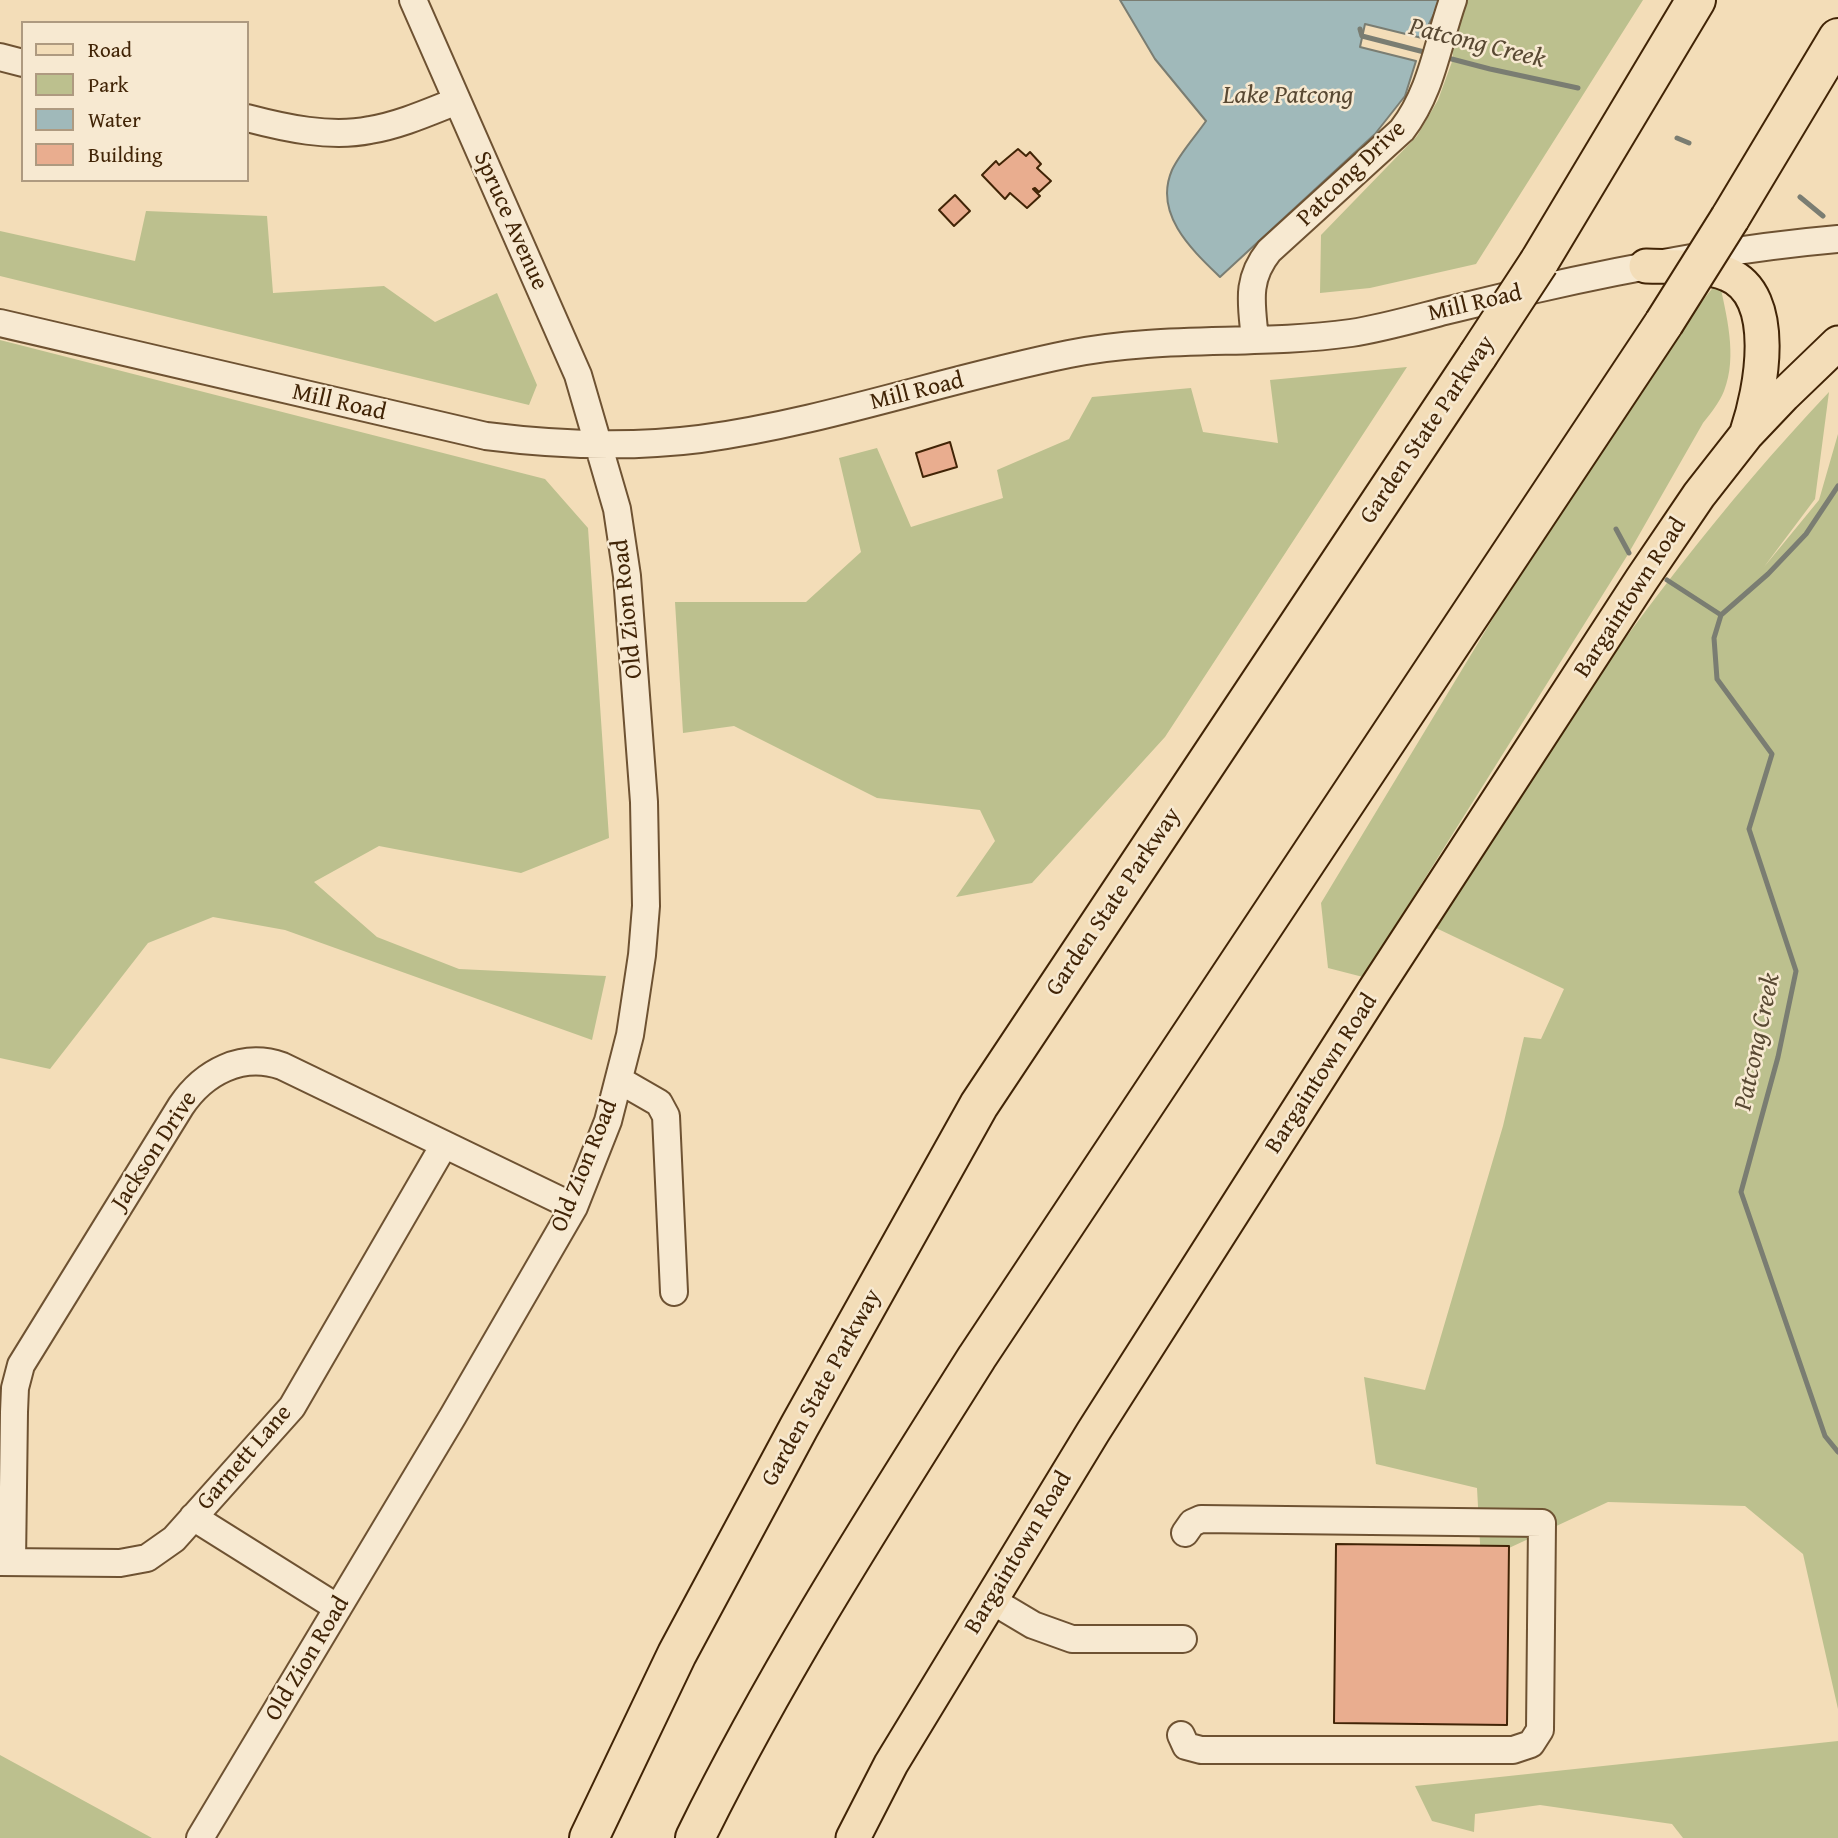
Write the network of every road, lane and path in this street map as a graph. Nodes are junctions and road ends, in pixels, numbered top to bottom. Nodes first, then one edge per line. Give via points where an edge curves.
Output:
1 (413, 0) edge
2 (1453, 0) edge
3 (1696, 0) edge
4 (1838, 38) edge
5 (0, 57) edge
6 (21, 62) edge
7 (457, 101) junction
8 (248, 118) edge
9 (1838, 239) edge
10 (1646, 266) junction
11 (0, 323) edge
12 (1255, 340) junction
13 (1838, 343) edge
14 (1746, 435) junction
15 (599, 444) junction
16 (619, 1080) junction
17 (444, 1145) junction
18 (574, 1207) junction
19 (674, 1292) dead end
20 (193, 1517) junction
21 (1185, 1533) dead end
22 (6, 1562) edge
23 (991, 1600) junction
24 (338, 1608) junction
25 (1183, 1639) dead end
26 (1181, 1735) dead end
27 (200, 1838) edge
28 (589, 1838) edge
29 (695, 1838) edge
30 (853, 1838) edge

1 - 7 street, Spruce Avenue
2 - 12 street, Patcong Drive via 1419,104 1402,130 1260,263 1251,294
3 - 28 highway, Garden State Parkway, bridge via 1539,262 979,1105 677,1654
4 - 29 highway, bridge via 1664,323 891,1492 797,1650
5 - 6 street
7 - 8 street via 367,131 300,129
7 - 15 street, Spruce Avenue via 578,375
9 - 10 street, Mill Road via 1744,248
10 - 12 street, Mill Road via 1352,332
10 - 14 main road via 1726,273 1749,294 1762,345 1757,397
11 - 15 street, Mill Road via 486,436
12 - 15 street, Mill Road via 1167,342 1089,351 742,432 652,444
13 - 14 main road, Bargaintown Road
14 - 23 main road, Bargaintown Road via 1668,540 1374,991
15 - 16 street, Old Zion Road via 617,509 626,566 646,853 642,955
16 - 18 street, Old Zion Road via 608,1122
16 - 19 street via 659,1103 666,1116
17 - 18 street, Jackson Drive
17 - 20 street, Garnett Lane via 292,1407
17 - 22 street, Jackson Drive via 274,1063 237,1064 199,1083 20,1365
18 - 24 street, Old Zion Road
20 - 22 street, Garnett Lane via 174,1539 137,1561
20 - 24 street
21 - 26 street via 1201,1519 1542,1523 1540,1730 1531,1744 1513,1751 1201,1751 1186,1746
23 - 25 street via 1033,1625 1072,1639
23 - 30 main road, Bargaintown Road via 891,1764
24 - 27 street, Old Zion Road

